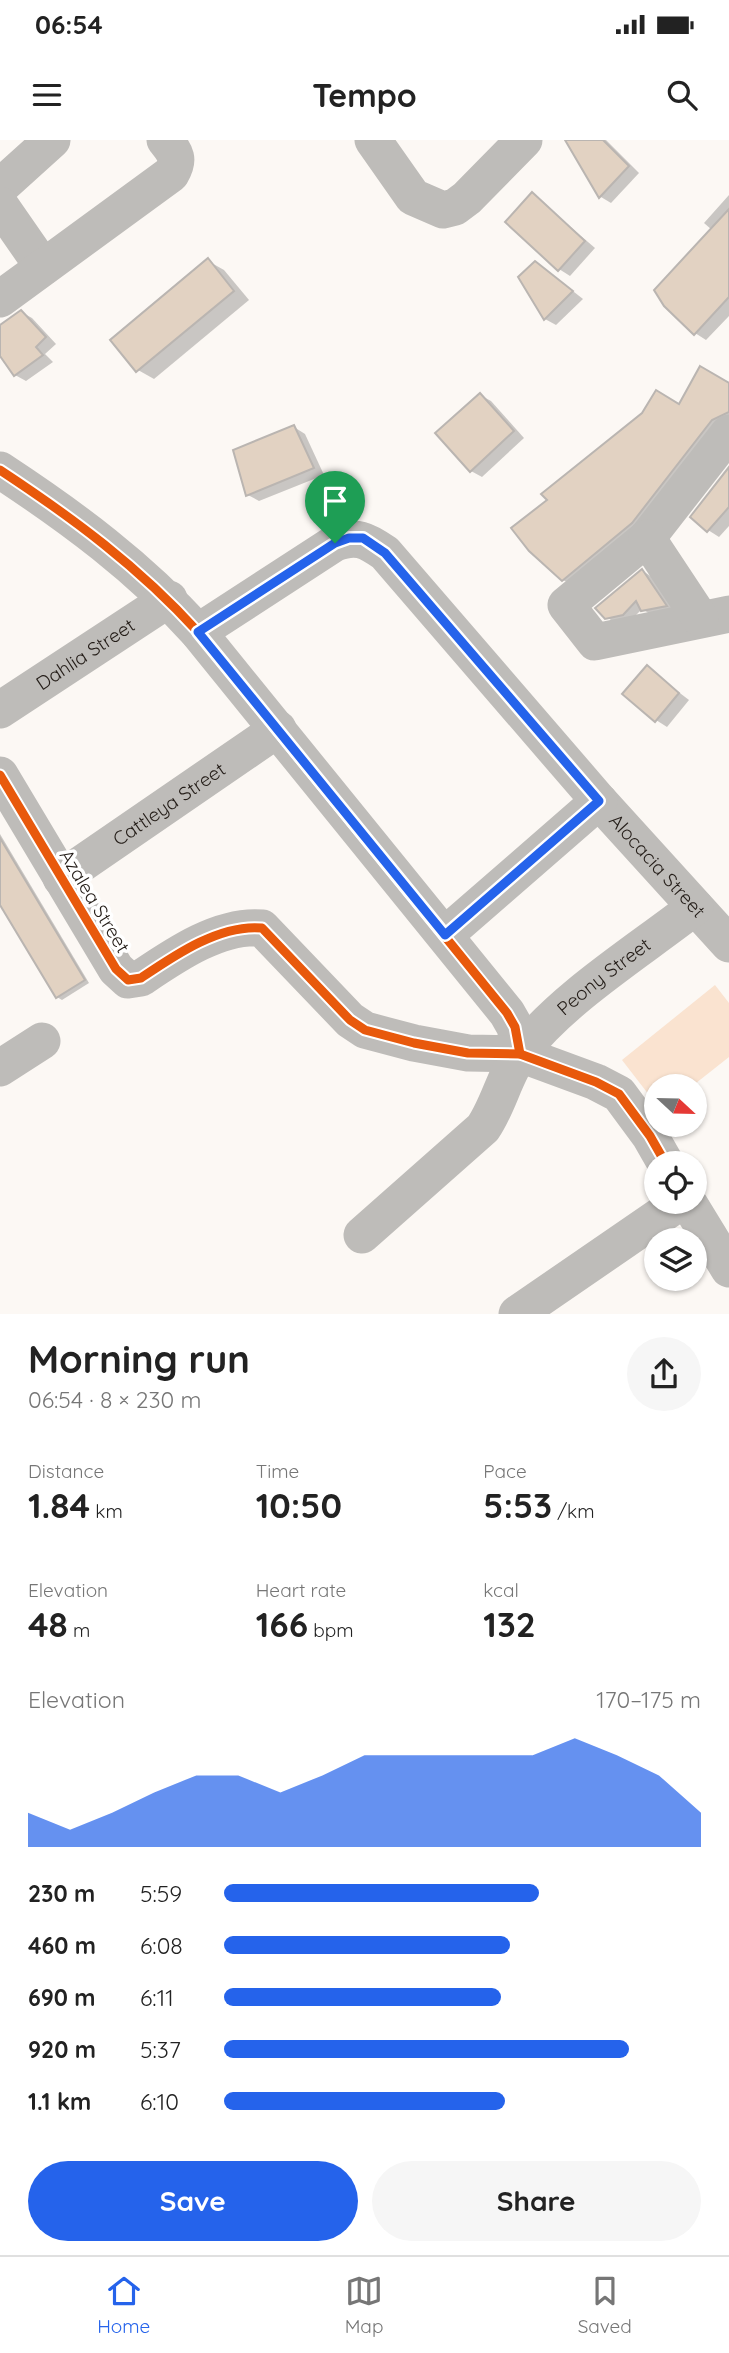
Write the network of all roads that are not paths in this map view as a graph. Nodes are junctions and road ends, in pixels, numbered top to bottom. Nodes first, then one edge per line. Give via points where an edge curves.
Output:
1 (52, 140) edge
2 (165, 140) edge
3 (373, 140) edge
4 (524, 140) edge
5 (0, 187) edge
6 (0, 205) edge
7 (43, 267) junction
8 (0, 299) edge
9 (729, 433) edge
10 (0, 470) edge
11 (648, 538) junction
12 (169, 599) junction
13 (714, 616) edge
14 (198, 632) junction
15 (0, 710) edge
16 (278, 729) junction
17 (0, 775) edge
18 (599, 801) junction
19 (61, 878) junction
20 (695, 907) junction
21 (445, 935) junction
22 (729, 944) edge
23 (41, 1041) dead end
24 (520, 1054) junction
25 (0, 1068) edge
26 (659, 1151) edge
27 (663, 1214) edge
28 (708, 1215) edge
29 (362, 1234) dead end
30 (729, 1269) edge
31 (517, 1314) edge

1 - 5 street
2 - 7 street via 177,155 171,174
3 - 4 street via 413,197 443,210 467,198
6 - 7 street
7 - 8 street
9 - 11 street
10 - 12 street via 91,531
11 - 13 street
11 - 13 street via 566,605 595,642
12 - 14 street
12 - 15 street, Dahlia Street
14 - 16 street
14 - 18 street, Alocacia Street via 335,543 363,538 385,553
16 - 19 street, Cattleya Street
16 - 21 street
17 - 19 street, Azalea Street
18 - 20 street, Alocacia Street
18 - 21 street
19 - 24 street, Azalea Street via 116,970 128,980 141,978 215,936 236,928 262,928 365,1030 468,1053
20 - 22 street, Alocacia Street
20 - 24 street, Peony Street via 551,1018
21 - 24 street via 507,1013
23 - 25 street
24 - 26 street via 619,1094
24 - 29 street, Peony Street via 483,1128
27 - 31 street
28 - 30 street

